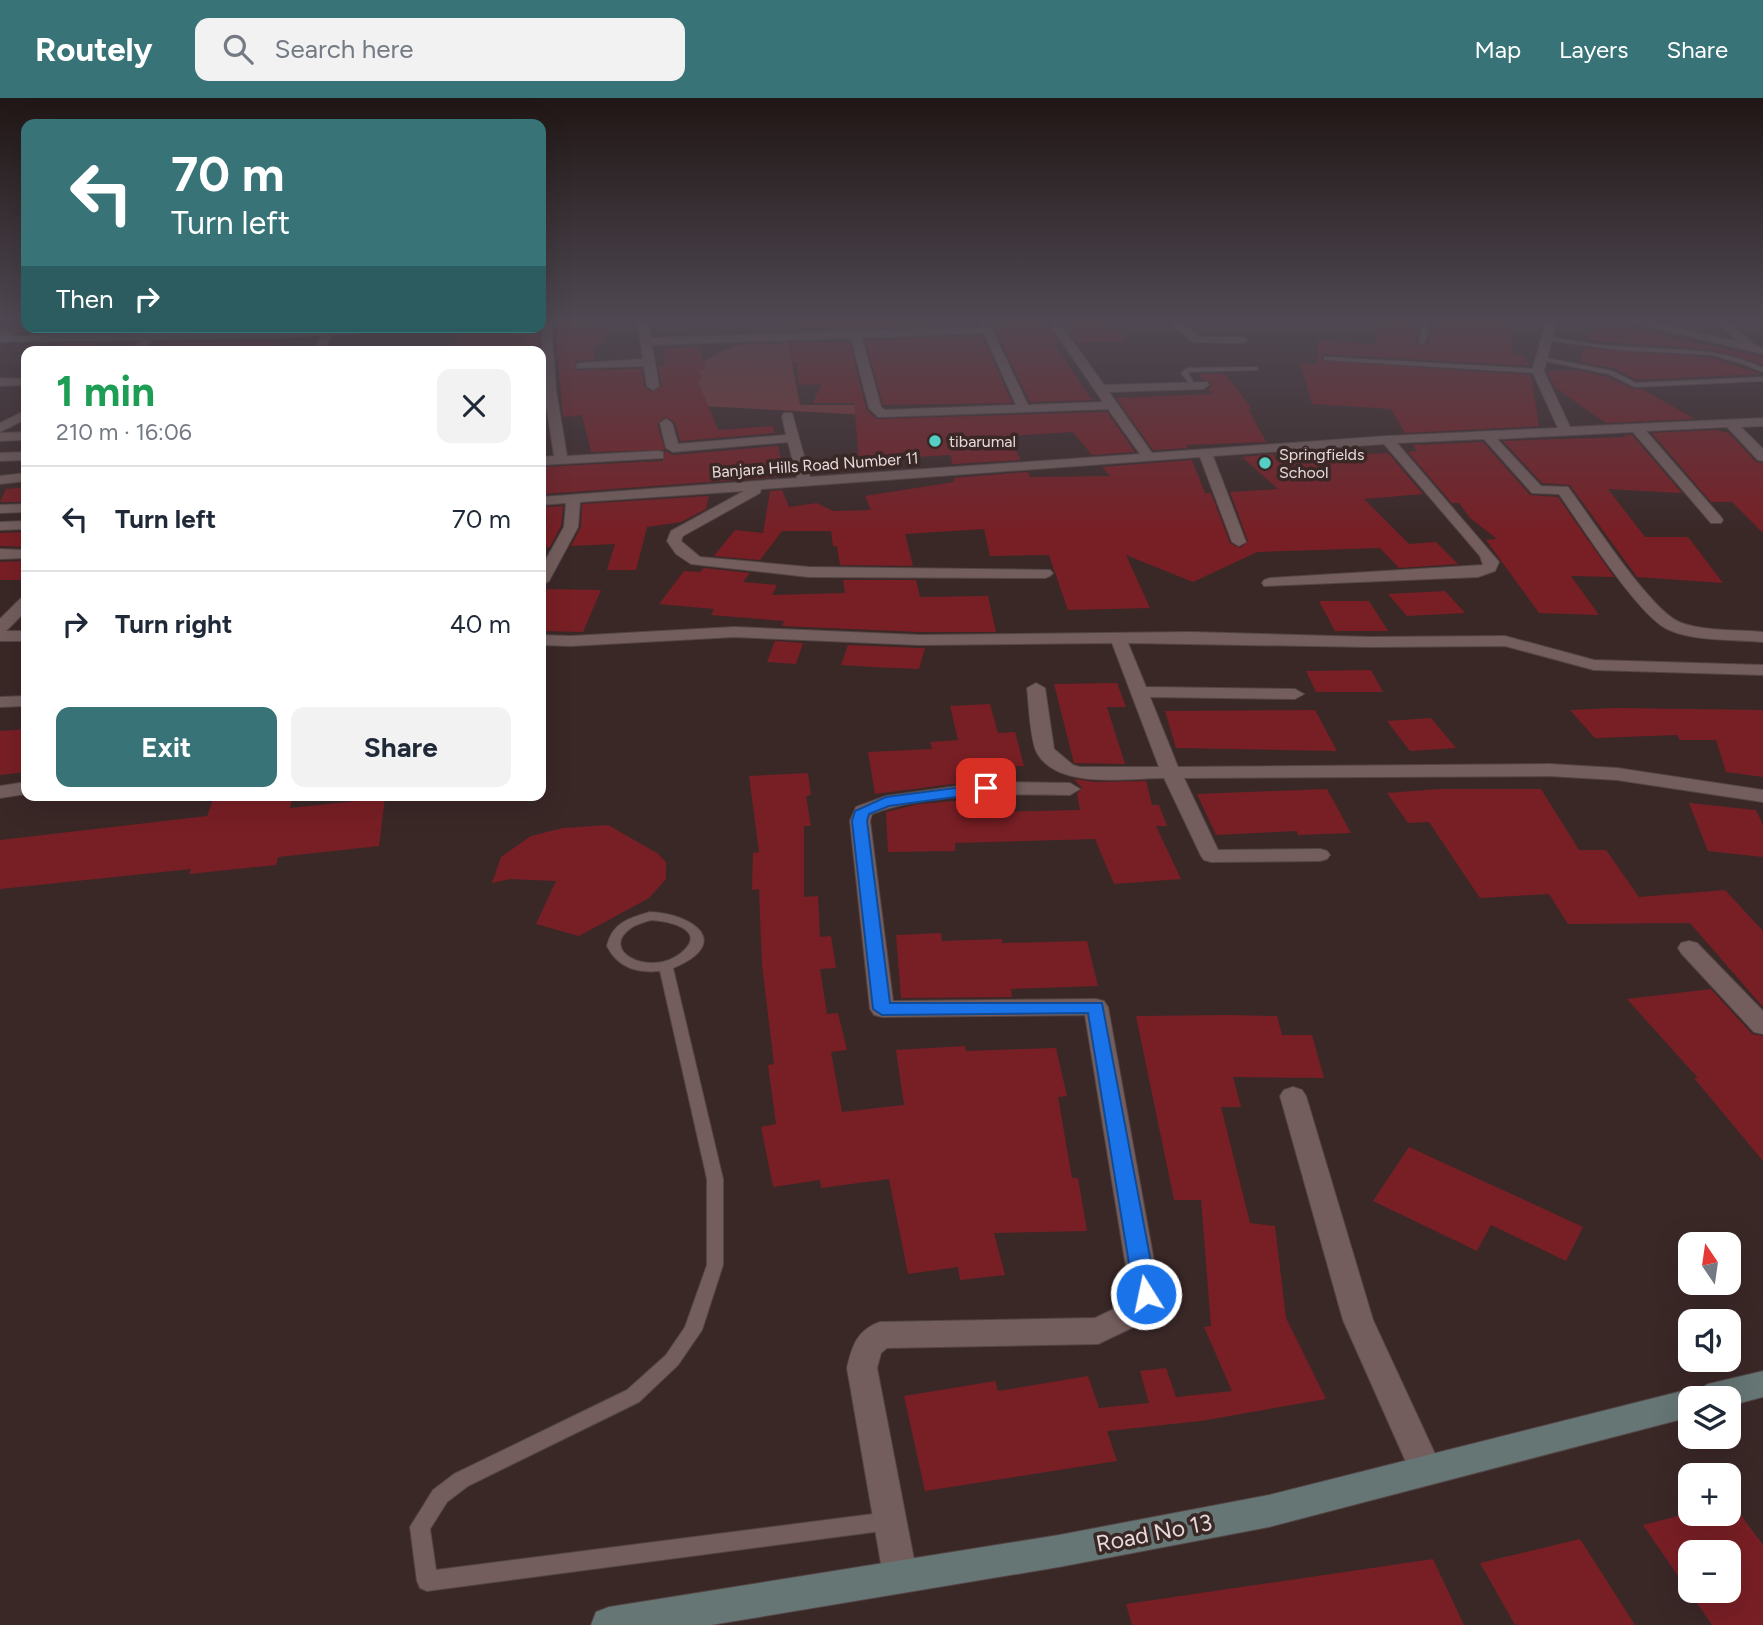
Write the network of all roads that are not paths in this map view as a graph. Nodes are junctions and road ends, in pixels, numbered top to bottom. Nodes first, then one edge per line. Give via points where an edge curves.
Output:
1 (870, 390) edge
2 (1015, 390) edge
3 (1101, 390) edge
4 (1550, 390) edge
5 (546, 405) edge
6 (1111, 405) junction
7 (1023, 408) junction
8 (788, 416) dead end
9 (21, 417) edge
10 (1763, 422) edge
11 (666, 423) dead end
12 (1730, 423) junction
13 (0, 428) edge
14 (1636, 428) junction
15 (547, 432) edge
16 (1566, 432) junction
17 (21, 436) edge
18 (1488, 436) junction
19 (0, 437) edge
20 (793, 439) junction
21 (1387, 440) junction
22 (1205, 453) junction
23 (658, 455) dead end
24 (21, 456) edge
25 (1148, 456) junction
26 (0, 457) edge
27 (1763, 457) edge
28 (561, 459) junction
29 (546, 460) edge
30 (21, 478) edge
31 (0, 480) edge
32 (805, 483) junction
33 (759, 487) junction
34 (573, 499) junction
35 (546, 501) edge
36 (21, 508) edge
37 (0, 509) edge
38 (1716, 520) dead end
39 (21, 525) edge
40 (0, 526) edge
41 (1239, 542) dead end
42 (0, 554) edge
43 (21, 554) edge
44 (546, 572) edge
45 (1045, 573) dead end
46 (1270, 583) dead end
47 (21, 607) edge
48 (0, 628) edge
49 (0, 636) edge
50 (21, 636) edge
51 (1763, 637) edge
52 (1118, 638) junction
53 (546, 640) edge
54 (1763, 670) edge
55 (1036, 688) dead end
56 (1140, 692) junction
57 (1295, 694) dead end
58 (21, 701) edge
59 (0, 702) edge
60 (1171, 772) junction
61 (21, 789) edge
62 (1070, 789) dead end
63 (0, 792) edge
64 (1763, 796) edge
65 (1320, 855) dead end
66 (1689, 948) dead end
67 (666, 965) junction
68 (1763, 1026) edge
69 (1293, 1096) dead end
70 (1763, 1384) edge
71 (1741, 1390) edge
72 (1678, 1406) edge
73 (1426, 1469) junction
74 (891, 1521) junction
75 (900, 1575) junction
76 (609, 1625) edge

1 - 7 street via 874,408 882,414
2 - 7 street
3 - 6 street
4 - 16 street
5 - 15 street
6 - 7 street
6 - 25 street
8 - 20 street
9 - 13 street
10 - 12 street, Banjara Hills Road Number 11
11 - 20 street via 673,448
12 - 14 street, Banjara Hills Road Number 11
12 - 27 street
14 - 16 street, Banjara Hills Road Number 11
14 - 38 street
15 - 28 street
16 - 18 street, Banjara Hills Road Number 11
17 - 19 street
18 - 21 street, Banjara Hills Road Number 11
18 - 51 street via 1537,490 1563,490 1651,609 1672,625 1688,631
20 - 32 street
21 - 22 street, Banjara Hills Road Number 11
21 - 46 street via 1486,554 1490,568
22 - 25 street, Banjara Hills Road Number 11
22 - 41 street
23 - 28 street
24 - 26 street
25 - 32 street, Banjara Hills Road Number 11
28 - 29 street
30 - 31 street
32 - 33 street, Banjara Hills Road Number 11
33 - 34 street, Banjara Hills Road Number 11
33 - 45 street via 676,534 674,541 681,551 696,561 809,572
34 - 35 street, Banjara Hills Road Number 11
34 - 44 street via 571,527
36 - 37 street
39 - 40 street
42 - 43 street
47 - 48 street
49 - 50 street
52 - 53 street via 920,640 734,632
52 - 54 street via 1505,641 1592,664
52 - 56 street
55 - 60 street via 1045,751 1066,769 1079,773
56 - 57 street
56 - 60 street
58 - 59 street
60 - 64 street via 1549,770 1617,774
60 - 65 street via 1211,856
61 - 63 street
62 - 74 street via 986,788 886,802 863,811 860,821 882,1009 1096,1007 1146,1294 1132,1314 1098,1331 880,1335 867,1347 862,1368
66 - 68 street
67 - 67 lane via 639,967 618,957 613,941 637,919 664,916 687,923 694,929 695,946 679,961
67 - 74 lane via 715,1179 715,1265 693,1330 673,1360 633,1396 461,1480 440,1496 420,1527 427,1581
69 - 73 street via 1358,1320
70 - 71 main road
72 - 73 main road, Road No 13
73 - 75 main road, Road No 13 via 1269,1511 1059,1551
74 - 75 street
75 - 76 main road, Road No 13

